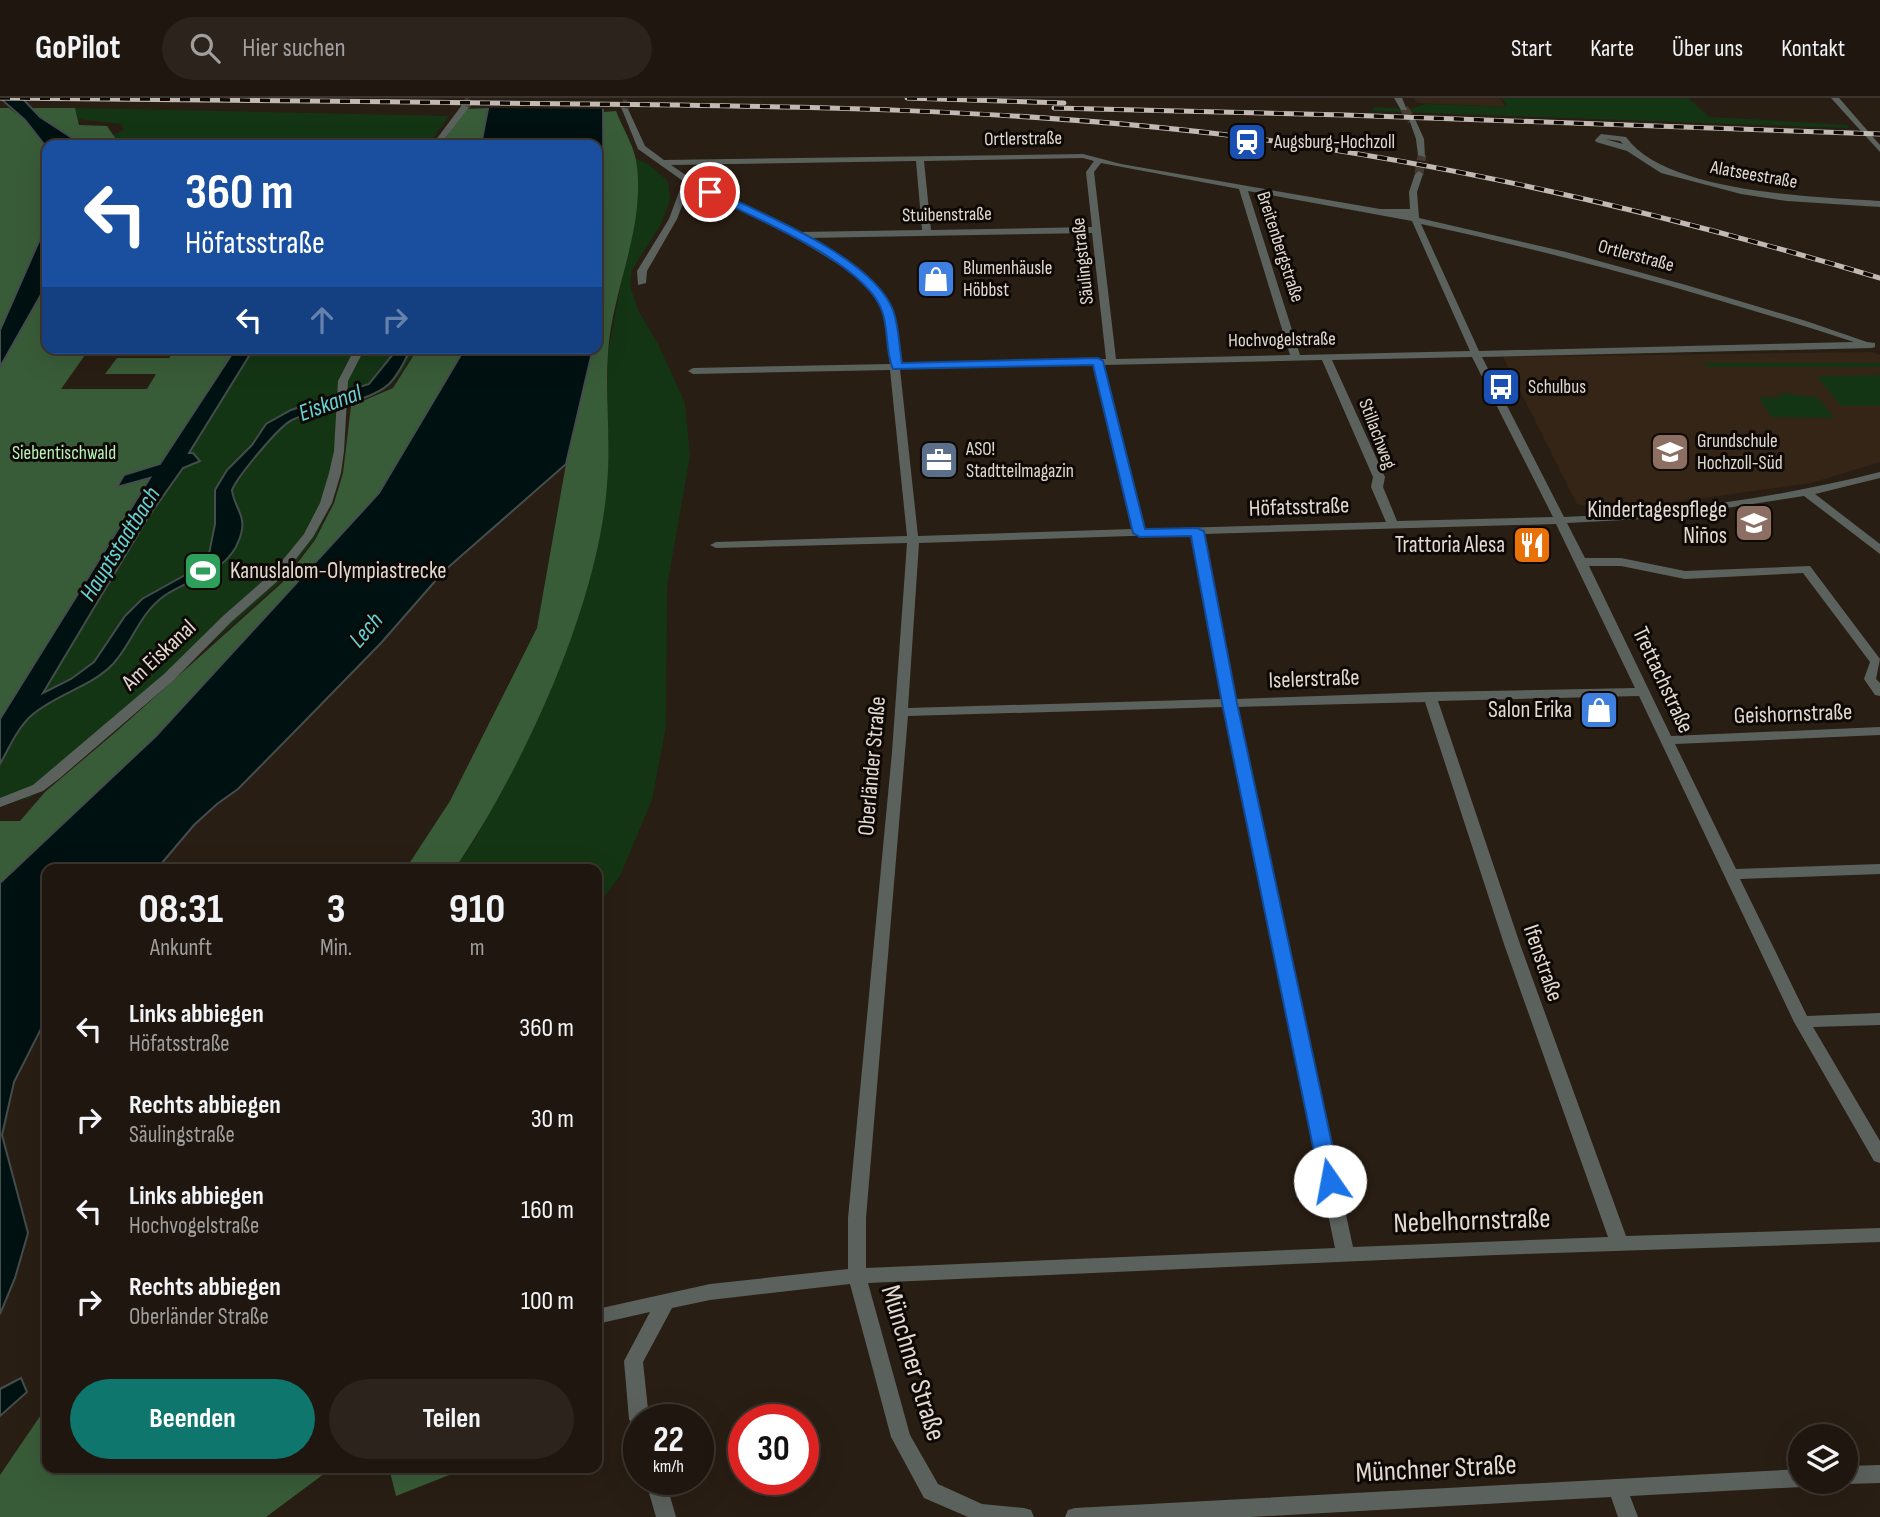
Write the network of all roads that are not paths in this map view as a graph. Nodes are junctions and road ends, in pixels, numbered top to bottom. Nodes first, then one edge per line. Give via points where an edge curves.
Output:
1 (1398, 98) edge
2 (1835, 98) edge
3 (465, 107) tunnel mouth
4 (1404, 108) tunnel mouth
5 (624, 109) dead end
6 (1412, 121) tunnel mouth
7 (440, 140) edge
8 (1630, 149) dead end
9 (1880, 150) edge
10 (1422, 155) tunnel mouth
11 (920, 159) junction
12 (1099, 161) junction
13 (660, 163) junction
14 (1419, 174) tunnel mouth
15 (687, 180) junction
16 (1242, 187) junction
17 (1880, 204) edge
18 (1414, 215) junction
19 (1098, 230) junction
20 (927, 233) junction
21 (797, 234) junction
22 (641, 283) dead end
23 (1876, 346) edge
24 (357, 354) edge
25 (1476, 354) junction
26 (1326, 357) junction
27 (1296, 358) junction
28 (1098, 361) junction
29 (1111, 361) junction
30 (897, 367) junction
31 (693, 372) dead end
32 (1880, 475) edge
33 (1808, 494) junction
34 (1560, 520) junction
35 (1393, 525) junction
36 (1197, 531) junction
37 (1140, 533) junction
38 (913, 539) junction
39 (716, 545) dead end
40 (1880, 550) edge
41 (1581, 562) junction
42 (1643, 692) junction
43 (1880, 692) edge
44 (1430, 696) junction
45 (1229, 703) junction
46 (902, 712) junction
47 (1880, 731) edge
48 (1666, 740) junction
49 (0, 803) edge
50 (1880, 869) edge
51 (1729, 874) junction
52 (1880, 1019) edge
53 (1802, 1022) junction
54 (1880, 1156) edge
55 (1880, 1236) edge
56 (1620, 1244) junction
57 (1346, 1255) junction
58 (857, 1276) junction
59 (665, 1303) junction
60 (602, 1315) edge
61 (637, 1404) edge
62 (1880, 1474) edge
63 (1858, 1475) edge
64 (1788, 1479) edge
65 (1617, 1488) junction
66 (660, 1495) edge
67 (666, 1517) edge
68 (1024, 1517) edge
69 (1075, 1517) edge
70 (1629, 1517) edge

1 - 4 street
2 - 9 street
3 - 7 street
5 - 13 street, Oberländer Straße via 641,147
6 - 10 street
8 - 17 street, Alatseestraße via 1664,171 1720,186 1787,198
11 - 12 street, Ortlerstraße via 1083,156
11 - 13 street, Ortlerstraße
11 - 20 street
12 - 16 street, Ortlerstraße
12 - 19 street, Säulingstraße via 1090,172
13 - 15 street, Oberländer Straße
14 - 18 street via 1413,192
15 - 21 street, Oberländer Straße
15 - 22 street via 673,219 642,271
16 - 18 street, Ortlerstraße
16 - 27 street, Breitenbergstraße
18 - 23 street, Ortlerstraße via 1638,273
18 - 25 street, Trettachstraße
19 - 20 street, Stuibenstraße
19 - 29 street, Säulingstraße
20 - 21 street, Stuibenstraße
21 - 30 street, Oberländer Straße via 875,289 889,314
23 - 25 street, Hochvogelstraße
24 - 49 street, Am Eiskanal via 343,381 339,451 326,503 295,554 169,677 55,775 38,788
25 - 26 street, Hochvogelstraße
25 - 34 street, Trettachstraße
26 - 27 street, Hochvogelstraße
26 - 35 street, Stillachweg via 1378,477 1377,487
27 - 29 street, Hochvogelstraße
28 - 29 street, Hochvogelstraße
28 - 30 street, Hochvogelstraße
28 - 37 street
30 - 31 street, Hochvogelstraße
30 - 38 street, Oberländer Straße
32 - 33 street, Höfatsstraße
33 - 34 street, Höfatsstraße via 1692,512
33 - 40 street
34 - 35 street, Höfatsstraße
34 - 41 street, Trettachstraße
35 - 36 street, Höfatsstraße
36 - 37 street, Höfatsstraße
36 - 45 street
37 - 38 street, Höfatsstraße
38 - 39 street, Höfatsstraße
38 - 46 street, Oberländer Straße
41 - 42 street, Trettachstraße
41 - 43 street via 1621,562 1685,575 1806,569 1876,662 1870,679
42 - 44 street, Iselerstraße
42 - 48 street, Trettachstraße
44 - 45 street, Iselerstraße
44 - 56 street, Ifenstraße via 1513,947
45 - 46 street, Iselerstraße
45 - 57 street
46 - 58 street, Oberländer Straße via 857,1218
47 - 48 street, Geishornstraße
48 - 51 street, Trettachstraße
50 - 51 street
51 - 53 street, Trettachstraße
52 - 53 street
53 - 54 street, Trettachstraße
55 - 56 street, Nebelhornstraße
56 - 57 street, Nebelhornstraße
57 - 58 street, Nebelhornstraße
58 - 59 street via 710,1292
58 - 68 street, Münchner Straße via 901,1437 931,1491 981,1513
59 - 60 street
59 - 61 street via 633,1361
62 - 63 street
64 - 65 street, Münchner Straße
65 - 69 street, Münchner Straße
65 - 70 street
66 - 67 street

